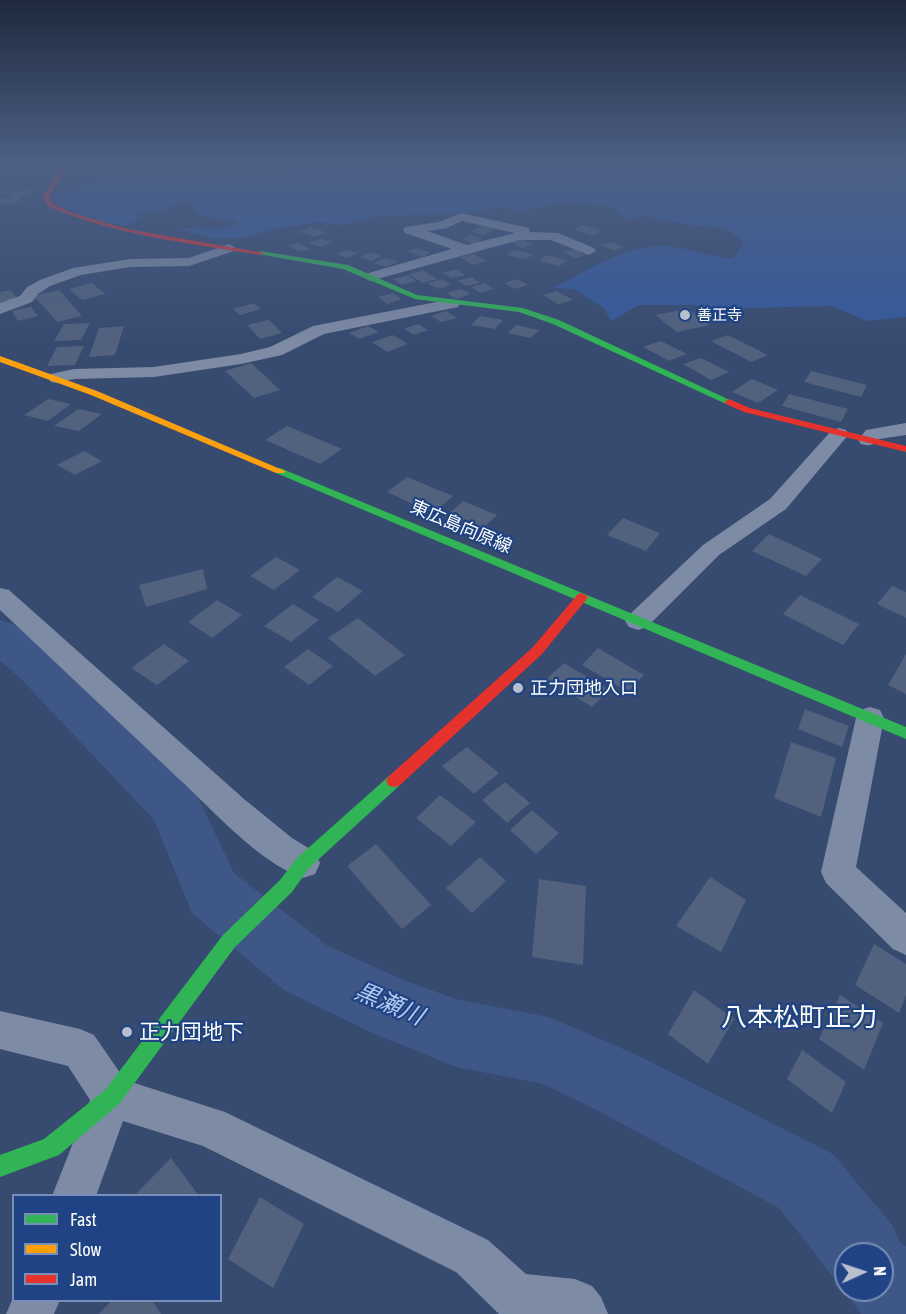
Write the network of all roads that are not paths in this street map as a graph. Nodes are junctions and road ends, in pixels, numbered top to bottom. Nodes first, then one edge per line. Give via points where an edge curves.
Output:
1 (99, 224) edge
2 (443, 224) edge
3 (492, 224) edge
4 (529, 235) junction
5 (229, 248) junction
6 (466, 249) junction
7 (589, 251) dead end
8 (370, 277) junction
9 (452, 304) junction
10 (0, 309) edge
11 (0, 359) edge
12 (57, 378) junction
13 (906, 429) edge
14 (839, 434) junction
15 (868, 440) junction
16 (906, 449) edge
17 (0, 596) edge
18 (582, 597) junction
19 (638, 621) junction
20 (870, 718) junction
21 (906, 733) edge
22 (303, 863) junction
23 (906, 937) edge
24 (0, 1030) edge
25 (111, 1097) junction
26 (0, 1166) edge
27 (75, 1194) edge
28 (520, 1306) edge
29 (584, 1314) edge

1 - 5 street
2 - 6 street via 410,230
3 - 4 street
4 - 6 street
4 - 7 street via 553,236
5 - 8 street via 319,262
5 - 10 street via 191,262 98,267 51,279 29,292 26,299
6 - 8 street
8 - 9 street via 415,297
9 - 12 street via 319,330 276,351 241,359 154,372
9 - 14 street via 519,310 556,322 747,410
11 - 12 street, 東広島向原線
12 - 18 street, 東広島向原線
13 - 15 street via 873,434
14 - 15 street
14 - 19 street via 778,504 711,550
15 - 16 street
17 - 22 street via 233,809
18 - 19 street, 東広島向原線
18 - 22 street via 537,651
19 - 20 street, 東広島向原線
20 - 21 street, 東広島向原線
20 - 23 street via 838,872
22 - 25 street via 286,886 229,941
24 - 25 street via 80,1049
25 - 26 street via 51,1147
25 - 27 street
25 - 28 street via 210,1127 472,1256
28 - 29 street via 575,1303

